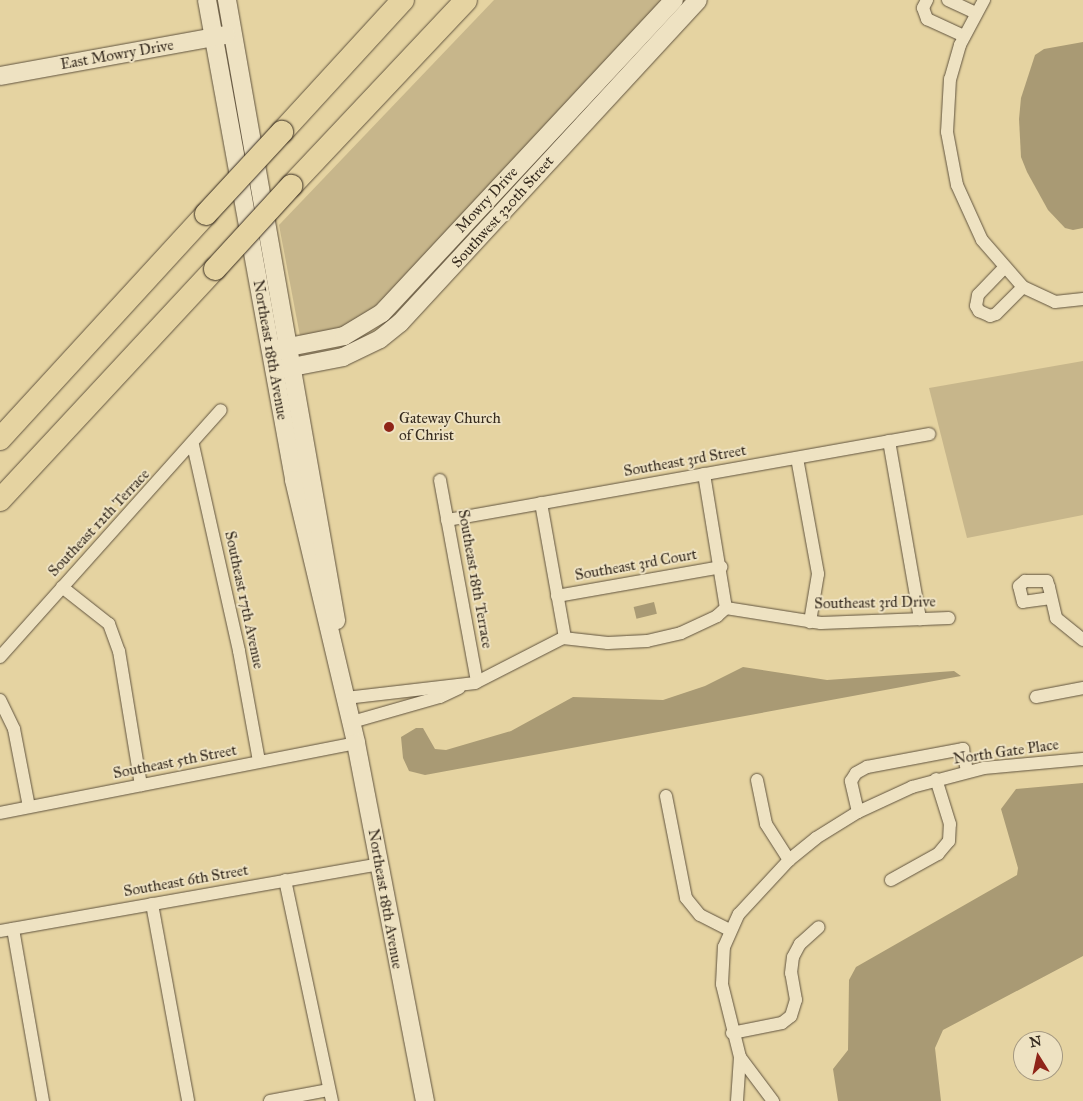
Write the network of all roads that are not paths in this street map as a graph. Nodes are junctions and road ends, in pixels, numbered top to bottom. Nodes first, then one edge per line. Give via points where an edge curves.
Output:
1 (207, 0) edge
2 (226, 0) edge
3 (403, 0) edge
4 (466, 0) edge
5 (674, 0) edge
6 (698, 0) edge
7 (927, 0) edge
8 (948, 0) edge
9 (984, 0) edge
10 (976, 13) junction
11 (233, 33) junction
12 (966, 33) junction
13 (214, 37) junction
14 (0, 76) edge
15 (1004, 268) junction
16 (1018, 283) junction
17 (1083, 299) edge
18 (289, 348) junction
19 (270, 351) junction
20 (292, 367) junction
21 (274, 371) junction
22 (222, 410) dead end
23 (929, 434) dead end
24 (0, 439) edge
25 (889, 441) junction
26 (194, 445) junction
27 (797, 458) junction
28 (704, 474) junction
29 (440, 480) dead end
30 (0, 500) edge
31 (541, 503) junction
32 (448, 520) junction
33 (721, 567) junction
34 (62, 587) junction
35 (557, 596) junction
36 (1051, 598) dead end
37 (726, 608) junction
38 (949, 618) dead end
39 (920, 619) junction
40 (810, 622) junction
41 (565, 638) junction
42 (1083, 640) edge
43 (0, 657) edge
44 (477, 682) junction
45 (463, 686) junction
46 (1083, 688) edge
47 (1036, 697) dead end
48 (346, 698) junction
49 (0, 700) edge
50 (352, 722) junction
51 (356, 743) junction
52 (1083, 759) edge
53 (259, 762) junction
54 (967, 771) junction
55 (936, 779) junction
56 (757, 780) dead end
57 (141, 785) junction
58 (666, 796) dead end
59 (29, 807) junction
60 (858, 812) junction
61 (0, 813) edge
62 (789, 860) junction
63 (379, 864) junction
64 (285, 880) junction
65 (891, 880) dead end
66 (152, 904) junction
67 (820, 927) dead end
68 (13, 929) junction
69 (730, 930) junction
70 (0, 931) edge
71 (732, 1033) junction
72 (740, 1057) junction
73 (330, 1096) edge
74 (44, 1101) edge
75 (188, 1101) edge
76 (270, 1101) edge
77 (425, 1101) edge
78 (737, 1101) edge
79 (773, 1101) edge

1 - 13 street, Northeast 18th Avenue
2 - 11 street, Northeast 18th Avenue
3 - 24 highway, bridge
4 - 30 highway, bridge
5 - 18 street, Mowry Drive via 382,313 344,336
6 - 20 street, Southwest 320th Street via 400,323 380,339 343,357
7 - 12 street via 923,8 927,19
8 - 10 street
9 - 10 street
10 - 12 street
11 - 13 street, East Mowry Drive
11 - 18 street, Northeast 18th Avenue
12 - 15 street via 955,61 948,98 951,166 973,224
13 - 14 street, East Mowry Drive
13 - 19 street, Northeast 18th Avenue
15 - 16 street
15 - 16 street via 978,295 976,306 979,311 984,315 996,314
16 - 17 street via 1055,302
18 - 19 street, Mowry Drive
18 - 20 street, Northeast 18th Avenue
19 - 21 street, Northeast 18th Avenue
20 - 21 street, Southwest 320th Street
20 - 48 street, Northeast 18th Avenue via 327,564
21 - 48 street, Northeast 18th Avenue via 305,536
22 - 26 street, Southeast 12th Terrace
23 - 25 street, Southeast 3rd Street
25 - 27 street, Southeast 3rd Street
25 - 39 street
26 - 34 street, Southeast 12th Terrace
26 - 53 street, Southeast 17th Avenue via 239,651
27 - 28 street, Southeast 3rd Street
27 - 40 street via 818,574
28 - 31 street, Southeast 3rd Street
28 - 33 street
29 - 32 street, Southeast 18th Terrace
31 - 32 street, Southeast 3rd Street
31 - 35 street
32 - 44 street, Southeast 18th Terrace
33 - 35 street, Southeast 3rd Court
33 - 37 street
34 - 43 street, Southeast 12th Terrace
34 - 57 street via 109,624 119,651
35 - 41 street
36 - 42 street via 1058,621
37 - 40 street, Southeast 3rd Drive
37 - 41 street via 718,616 681,633 647,641 608,644
38 - 39 street, Southeast 3rd Drive
39 - 40 street, Southeast 3rd Drive
41 - 44 street
44 - 45 street
45 - 48 street
45 - 50 street via 440,697
46 - 47 street
48 - 50 street, Northeast 18th Avenue
49 - 59 street via 14,730
50 - 51 street, Northeast 18th Avenue
51 - 53 street, Southeast 5th Street
51 - 63 street, Northeast 18th Avenue
52 - 54 street, North Gate Place via 1020,763
53 - 57 street, Southeast 5th Street
54 - 55 street, North Gate Place
54 - 60 street via 962,749 867,767 856,773 851,781
55 - 60 street, North Gate Place
55 - 65 street via 950,824 949,841 938,854
56 - 62 street via 766,824
57 - 59 street, Southeast 5th Street
58 - 69 street via 686,898 700,915
59 - 61 street, Southeast 5th Street
60 - 62 street, North Gate Place via 816,838
62 - 69 street, North Gate Place via 748,902
63 - 64 street, Southeast 6th Street
63 - 77 street, Northeast 18th Avenue
64 - 66 street, Southeast 6th Street
64 - 73 street
66 - 68 street, Southeast 6th Street
66 - 75 street
67 - 71 street via 800,944 793,957 791,972 796,1000 791,1016 782,1023
68 - 70 street, Southeast 6th Street
68 - 74 street
69 - 71 street, North Gate Place via 722,966
71 - 72 street, North Gate Place
72 - 78 street
72 - 79 street
73 - 76 street

